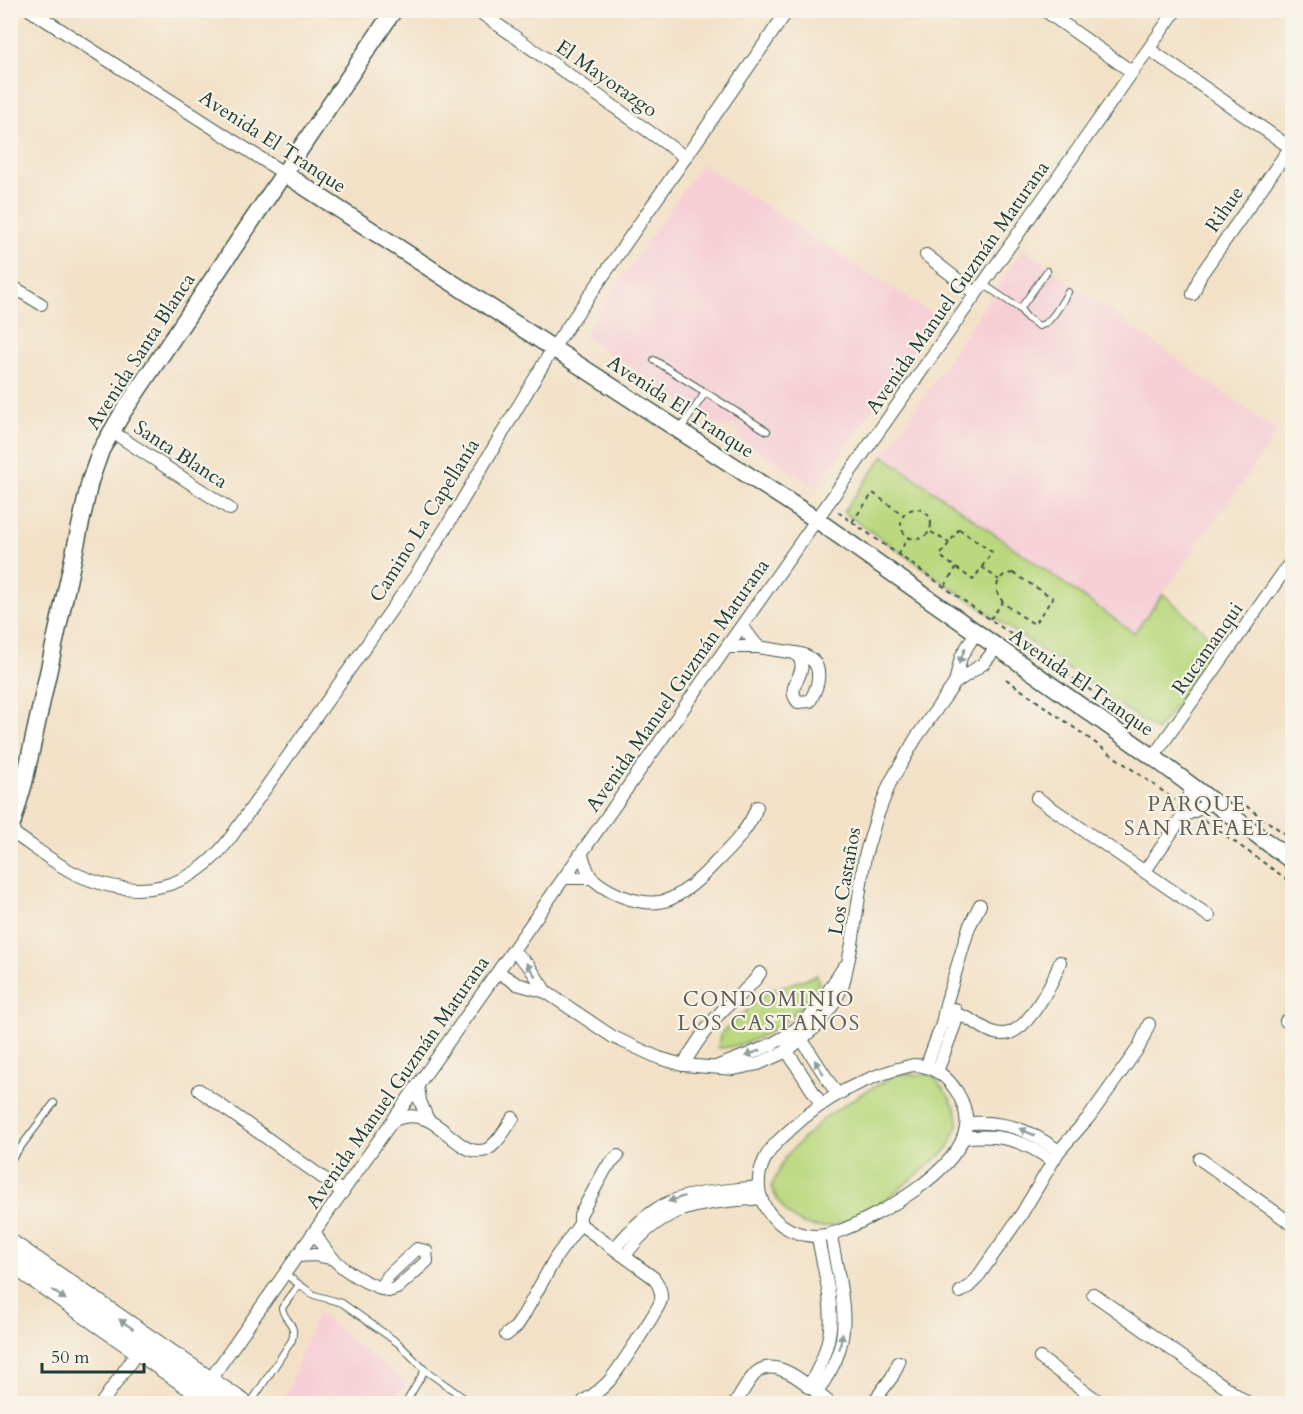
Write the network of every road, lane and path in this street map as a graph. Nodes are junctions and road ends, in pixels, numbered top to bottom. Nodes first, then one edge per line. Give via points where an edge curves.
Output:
1 (394, 10) edge
2 (477, 10) edge
3 (788, 10) edge
4 (1044, 10) edge
5 (1176, 10) edge
6 (35, 12) edge
7 (1149, 49) junction
8 (1132, 72) junction
9 (1292, 146) edge
10 (685, 158) junction
11 (285, 174) junction
12 (926, 255) dead end
13 (1047, 271) dead end
14 (10, 285) edge
15 (980, 289) junction
16 (1068, 292) dead end
17 (1193, 294) dead end
18 (41, 304) dead end
19 (1020, 309) junction
20 (553, 348) junction
21 (654, 360) dead end
22 (705, 393) junction
23 (680, 430) junction
24 (111, 431) junction
25 (766, 431) dead end
26 (828, 504) junction
27 (230, 509) dead end
28 (903, 516) junction
29 (817, 520) junction
30 (852, 522) junction
31 (930, 531) junction
32 (909, 537) junction
33 (948, 543) junction
34 (898, 554) junction
35 (1293, 560) edge
36 (981, 567) junction
37 (956, 568) junction
38 (999, 580) junction
39 (944, 586) junction
40 (1003, 602) junction
41 (990, 619) junction
42 (742, 626) junction
43 (976, 632) junction
44 (727, 647) junction
45 (758, 647) junction
46 (997, 647) junction
47 (795, 653) dead end
48 (1006, 679) dead end
49 (955, 683) junction
50 (1164, 742) junction
51 (1153, 758) junction
52 (1191, 787) junction
53 (1037, 798) dead end
54 (1212, 802) junction
55 (757, 807) dead end
56 (1246, 807) dead end
57 (1187, 812) junction
58 (11, 831) edge
59 (1293, 839) edge
60 (581, 854) junction
61 (1293, 861) edge
62 (1145, 871) junction
63 (564, 878) junction
64 (591, 878) junction
65 (1293, 883) edge
66 (981, 905) dead end
67 (1209, 916) dead end
68 (513, 951) junction
69 (1060, 962) dead end
70 (847, 964) junction
71 (498, 972) junction
72 (760, 973) dead end
73 (951, 990) junction
74 (546, 992) junction
75 (956, 1014) junction
76 (1149, 1024) dead end
77 (979, 1026) junction
78 (947, 1029) junction
79 (789, 1034) junction
80 (802, 1040) junction
81 (788, 1051) junction
82 (683, 1065) junction
83 (715, 1067) junction
84 (932, 1069) junction
85 (418, 1086) junction
86 (199, 1090) dead end
87 (837, 1094) junction
88 (54, 1103) dead end
89 (821, 1104) junction
90 (513, 1118) dead end
91 (428, 1119) junction
92 (394, 1120) junction
93 (967, 1122) junction
94 (963, 1138) junction
95 (618, 1156) dead end
96 (1056, 1156) junction
97 (1200, 1159) dead end
98 (10, 1161) edge
99 (343, 1192) junction
100 (759, 1193) junction
101 (580, 1224) junction
102 (1293, 1224) edge
103 (315, 1232) junction
104 (831, 1234) junction
105 (818, 1237) junction
106 (10, 1243) edge
107 (620, 1252) junction
108 (297, 1256) junction
109 (331, 1258) junction
110 (10, 1262) edge
111 (285, 1274) junction
112 (299, 1285) junction
113 (381, 1289) dead end
114 (960, 1292) dead end
115 (1093, 1294) dead end
116 (506, 1335) dead end
117 (138, 1351) junction
118 (1040, 1358) dead end
119 (899, 1362) dead end
120 (425, 1370) junction
121 (209, 1381) junction
122 (813, 1390) junction
123 (584, 1401) dead end
124 (101, 1404) edge
125 (215, 1404) edge
126 (244, 1404) edge
127 (249, 1404) edge
128 (405, 1404) edge
129 (472, 1404) edge
130 (735, 1404) edge
131 (831, 1404) edge
132 (872, 1404) edge
133 (1102, 1404) edge
134 (1249, 1404) edge

1 - 11 main road, Avenida Santa Blanca
2 - 10 street, El Mayorazgo
3 - 10 street, Camino La Capellanía
4 - 8 street
5 - 7 street, Avenida Manuel Guzmán Maturana
6 - 11 street, Avenida El Tranque
7 - 8 street, Avenida Manuel Guzmán Maturana
7 - 9 street, Rihue
8 - 15 street, Avenida Manuel Guzmán Maturana
9 - 17 street, Rihue via 1200,276
10 - 20 street, Camino La Capellanía
11 - 20 main road, Avenida El Tranque
11 - 24 main road, Avenida Santa Blanca
12 - 15 street
13 - 19 lane
14 - 18 street
15 - 19 lane
15 - 26 street, Avenida Manuel Guzmán Maturana
16 - 19 lane via 1044,325 1027,318
20 - 23 main road, Avenida El Tranque
20 - 58 street, Camino La Capellanía via 416,575 212,861 170,885 122,888 76,873
21 - 22 lane
22 - 23 lane
22 - 25 lane
23 - 29 main road, Avenida El Tranque
24 - 27 street, Santa Blanca
24 - 58 main road, Avenida Santa Blanca via 90,481
26 - 29 street, Avenida Manuel Guzmán Maturana
26 - 30 path
28 - 30 path via 873,493
28 - 31 path via 911,509 922,509 932,521
28 - 32 path via 901,525
29 - 42 street, Avenida Manuel Guzmán Maturana
29 - 43 main road, Avenida El Tranque
30 - 34 path
31 - 32 path via 923,538
31 - 33 path
32 - 34 path
33 - 36 path via 959,529 992,552
33 - 37 path via 940,556
34 - 39 path
35 - 50 street, Rucamanqui
36 - 37 path via 972,580
36 - 38 path
37 - 39 path
38 - 40 path via 996,589
38 - 40 path via 1004,574 1013,573 1053,598 1034,624
39 - 41 path
40 - 41 path
41 - 50 path
42 - 44 street, Avenida Manuel Guzmán Maturana
42 - 45 street
43 - 46 main road, Avenida El Tranque
43 -> 49 street, Los Castaños via 961,657
44 - 45 street
44 - 60 street, Avenida Manuel Guzmán Maturana
45 - 47 street
46 - 49 street, Los Castaños via 984,663
46 - 51 main road, Avenida El Tranque
48 - 57 path
49 - 70 street, Los Castaños via 902,760 882,801 865,856
50 - 51 street, Rucamanqui
51 - 52 main road, Avenida El Tranque
52 - 54 main road, Avenida El Tranque
52 - 57 street
53 - 62 street
54 - 57 street
54 - 61 main road, Avenida El Tranque
55 - 64 street via 735,844 671,898 642,902 625,898
56 - 59 path
57 - 62 street
57 - 65 path
60 - 63 street, Avenida Manuel Guzmán Maturana
60 - 64 street
62 - 67 street
63 - 64 street
63 - 68 street, Avenida Manuel Guzmán Maturana
66 - 73 street via 969,927
68 - 71 street, Avenida Manuel Guzmán Maturana
74 -> 68 street, Los Castaños via 529,966
69 - 77 street via 1053,982 1021,1026 1004,1034
70 - 79 street, Los Castaños via 814,1011
70 - 80 street, Los Castaños via 843,985 832,1006
71 - 74 street, Los Castaños via 517,984
71 - 85 street, Avenida Manuel Guzmán Maturana
72 - 82 street via 709,1025
73 - 75 street
73 - 78 street via 944,1011
74 - 82 street, Los Castaños via 613,1037
75 - 77 street
75 - 78 street via 949,1017
76 - 96 street via 1144,1039 1089,1118
77 - 78 street
78 - 84 street
79 - 80 street
79 - 81 street
79 -> 83 street, Los Castaños via 763,1049
80 - 81 street, Los Castaños
87 -> 80 street
81 - 83 street, Los Castaños via 745,1068
81 - 89 street
82 - 83 street, Los Castaños
84 - 87 street via 913,1065 879,1074
84 - 93 street via 955,1090
85 - 91 street
85 - 92 street, Avenida Manuel Guzmán Maturana
86 - 99 street
87 - 89 street
88 - 98 lane
89 - 100 street via 770,1151 761,1168
90 - 91 street via 486,1150 471,1150
91 - 92 street via 409,1116
92 - 99 street, Avenida Manuel Guzmán Maturana
93 - 94 street
96 -> 93 street via 1033,1133 1016,1127
94 - 96 street via 1010,1138
94 - 104 street via 949,1159 907,1196 864,1221
95 - 101 street via 606,1168 581,1212
96 - 114 street via 977,1278
97 - 102 street
99 - 103 street, Avenida Manuel Guzmán Maturana
100 - 105 street via 767,1210 784,1227 798,1235
100 - 107 street via 688,1196 663,1204 639,1222
101 - 107 street
101 - 116 street via 556,1257 519,1323
103 - 108 street, Avenida Manuel Guzmán Maturana
103 - 109 street
104 - 105 street
122 -> 104 street via 837,1358 843,1334
105 - 122 street via 832,1323
121 -> 106 main road
107 - 123 street via 654,1278 661,1290 661,1301 609,1380
108 - 109 street
108 - 111 street, Avenida Manuel Guzmán Maturana
109 - 113 street
110 -> 117 main road
111 - 112 lane
111 - 121 street, Avenida Manuel Guzmán Maturana
112 - 120 lane via 314,1295 342,1303 398,1342
112 - 127 lane via 282,1308 292,1324 292,1340
115 - 134 street
117 - 124 street
117 - 125 main road
118 - 133 street
119 - 132 street
120 - 128 lane
120 - 129 lane
121 - 126 main road
122 - 130 street via 785,1370 767,1368 755,1374
122 - 131 street

